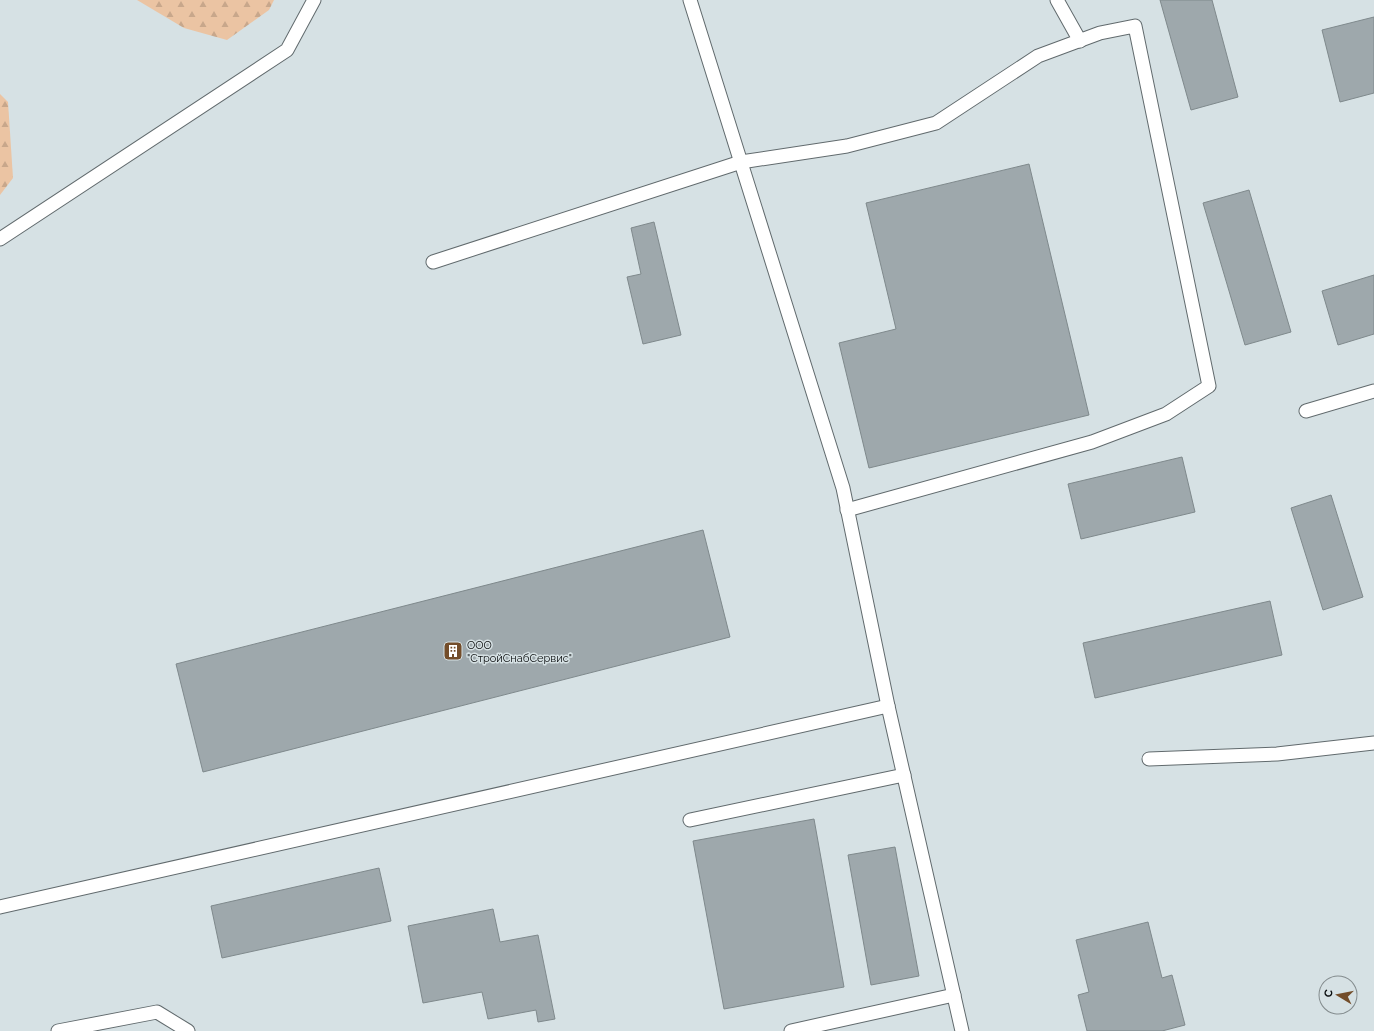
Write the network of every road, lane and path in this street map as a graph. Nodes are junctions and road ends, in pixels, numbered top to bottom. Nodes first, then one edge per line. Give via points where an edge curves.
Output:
1 (314, 0) edge
2 (690, 0) edge
3 (1056, 0) edge
4 (1080, 41) junction
5 (741, 162) junction
6 (0, 239) edge
7 (433, 262) dead end
8 (1374, 391) edge
9 (1306, 410) dead end
10 (847, 510) junction
11 (888, 706) junction
12 (1374, 743) edge
13 (1150, 759) dead end
14 (904, 775) junction
15 (690, 820) dead end
16 (0, 907) edge
17 (954, 995) junction
18 (58, 1031) edge
19 (188, 1031) edge
20 (791, 1031) edge
21 (962, 1031) edge

1 - 6 lane via 287,50
2 - 5 lane
3 - 4 lane
4 - 5 lane via 1038,56 936,123 847,146
4 - 10 lane via 1100,33 1134,26 1208,386 1166,414 1092,442
5 - 7 lane
5 - 10 lane via 843,488
8 - 9 lane
10 - 11 lane
11 - 14 lane
11 - 16 lane
12 - 13 lane via 1277,754
14 - 15 lane
14 - 17 lane
17 - 20 lane
17 - 21 lane
18 - 19 lane via 157,1012

